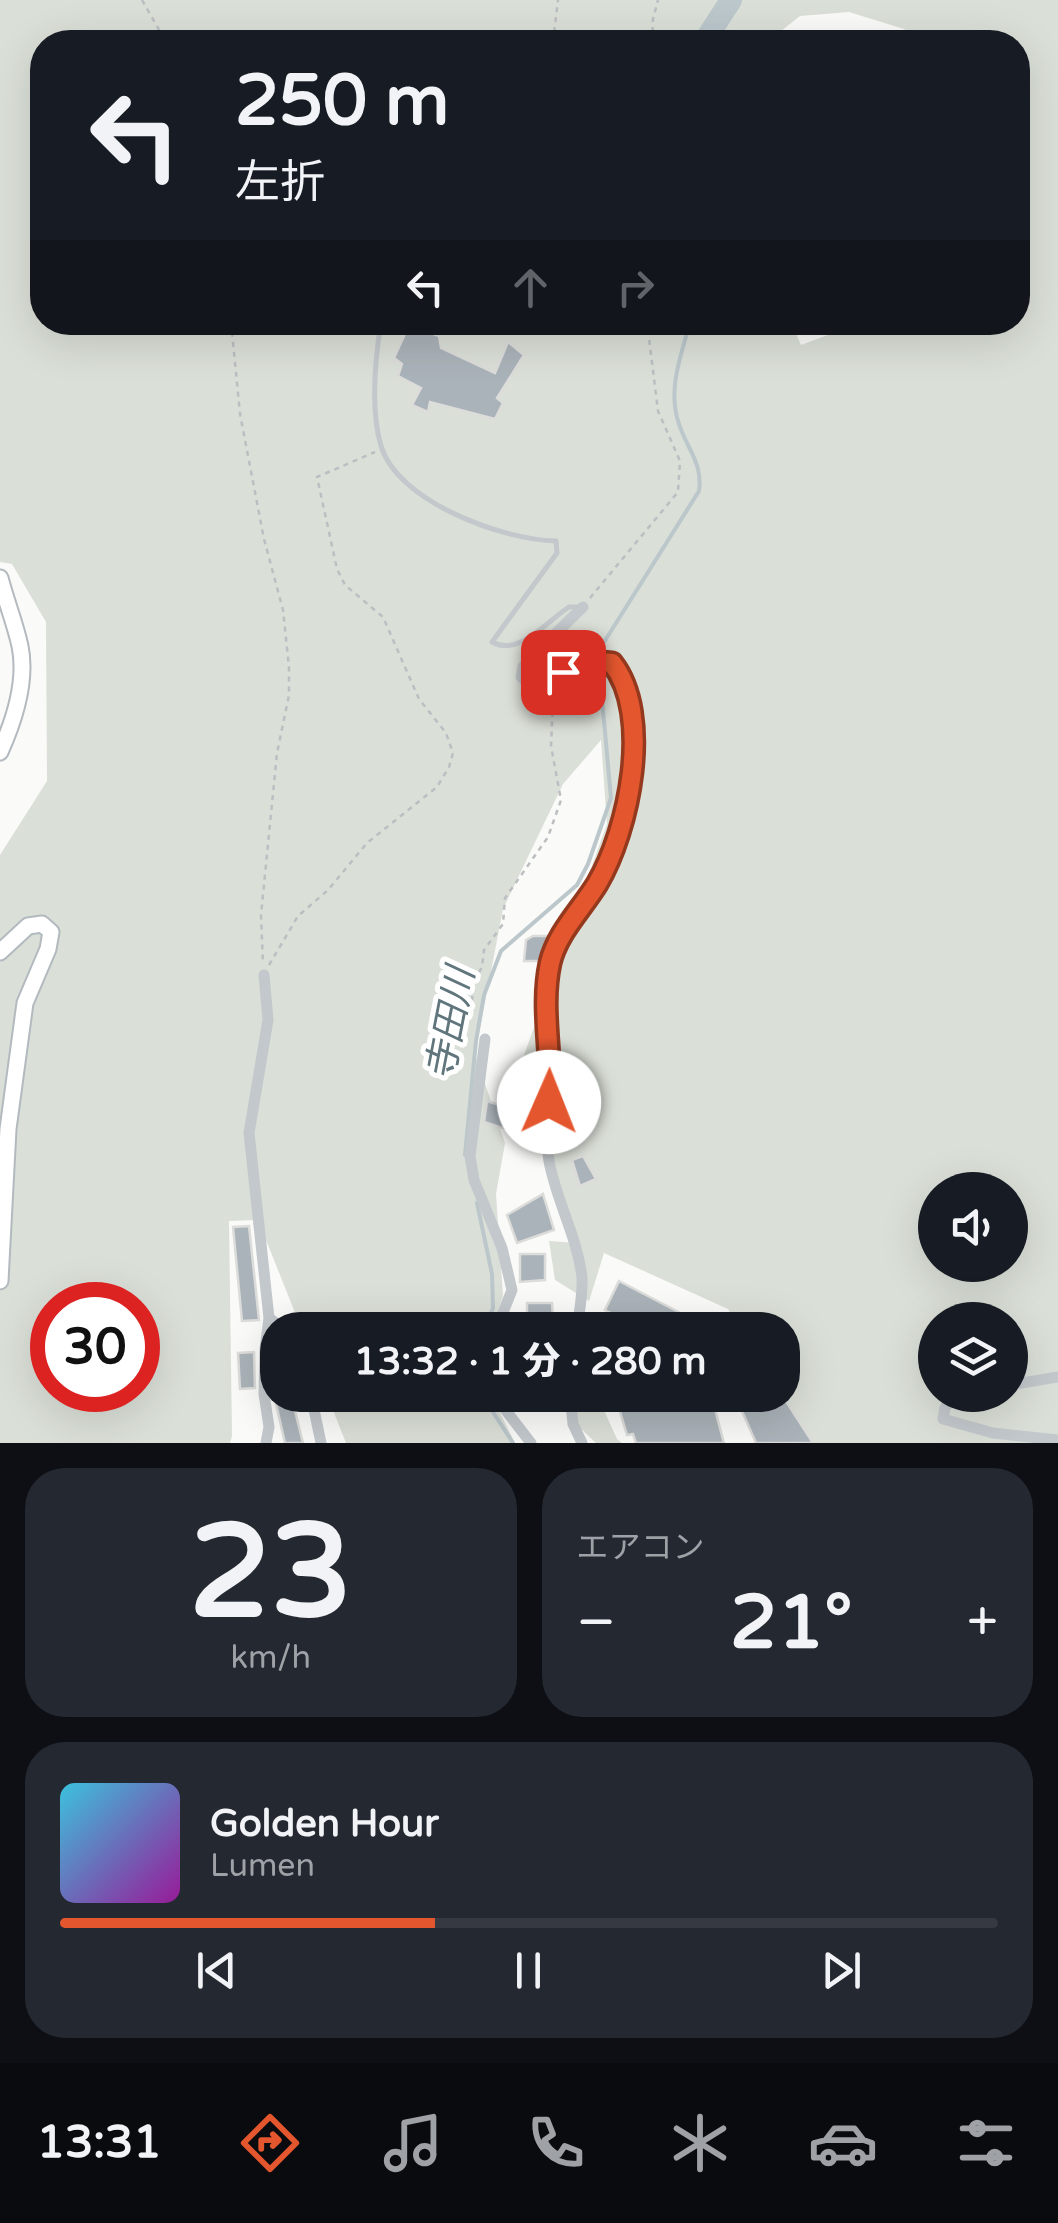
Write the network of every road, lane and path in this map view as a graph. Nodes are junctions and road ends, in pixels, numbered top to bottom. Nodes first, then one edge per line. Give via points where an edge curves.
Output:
1 (142, 0) edge
2 (558, 0) edge
3 (658, 0) edge
4 (159, 30) edge
5 (554, 30) edge
6 (653, 30) edge
7 (232, 335) edge
8 (379, 335) edge
9 (649, 335) edge
10 (382, 449) junction
11 (0, 578) edge
12 (582, 607) junction
13 (554, 689) junction
14 (0, 752) edge
15 (0, 952) edge
16 (264, 975) junction
17 (472, 1001) dead end
18 (485, 1039) dead end
19 (0, 1281) edge
20 (267, 1312) edge
21 (503, 1312) edge
22 (579, 1312) edge
23 (1058, 1377) edge
24 (1028, 1382) edge
25 (267, 1412) edge
26 (314, 1412) edge
27 (507, 1412) edge
28 (572, 1412) edge
29 (944, 1412) edge
30 (1058, 1440) edge
31 (266, 1443) edge
32 (320, 1443) edge
33 (531, 1443) edge
34 (582, 1443) edge

1 - 4 path
2 - 5 path
3 - 6 path
7 - 16 path via 240,414 283,610 289,668 260,915
8 - 10 lane via 376,417
9 - 12 path via 658,412 680,461 678,492
10 - 12 lane via 404,483 452,512 518,538 556,541 557,553 492,642 514,646 569,606
10 - 16 path via 317,476 317,486 344,586 384,617 418,699 446,733 450,768 298,916
11 - 14 street via 22,668
12 - 13 street via 522,667 527,684
13 - 17 path via 550,746 561,800 548,837 505,898 502,924 484,950
13 - 22 street via 576,660 612,663 624,678 634,721 628,805 599,881 550,962 546,1134 582,1280
15 - 19 street via 28,926 42,924 51,932 25,1003 8,1129
16 - 20 street via 268,1020 249,1133
18 - 21 street via 470,1156 512,1290
23 - 24 street
25 - 31 street
26 - 32 street
27 - 33 street
28 - 34 street
29 - 30 street via 943,1420 993,1433

